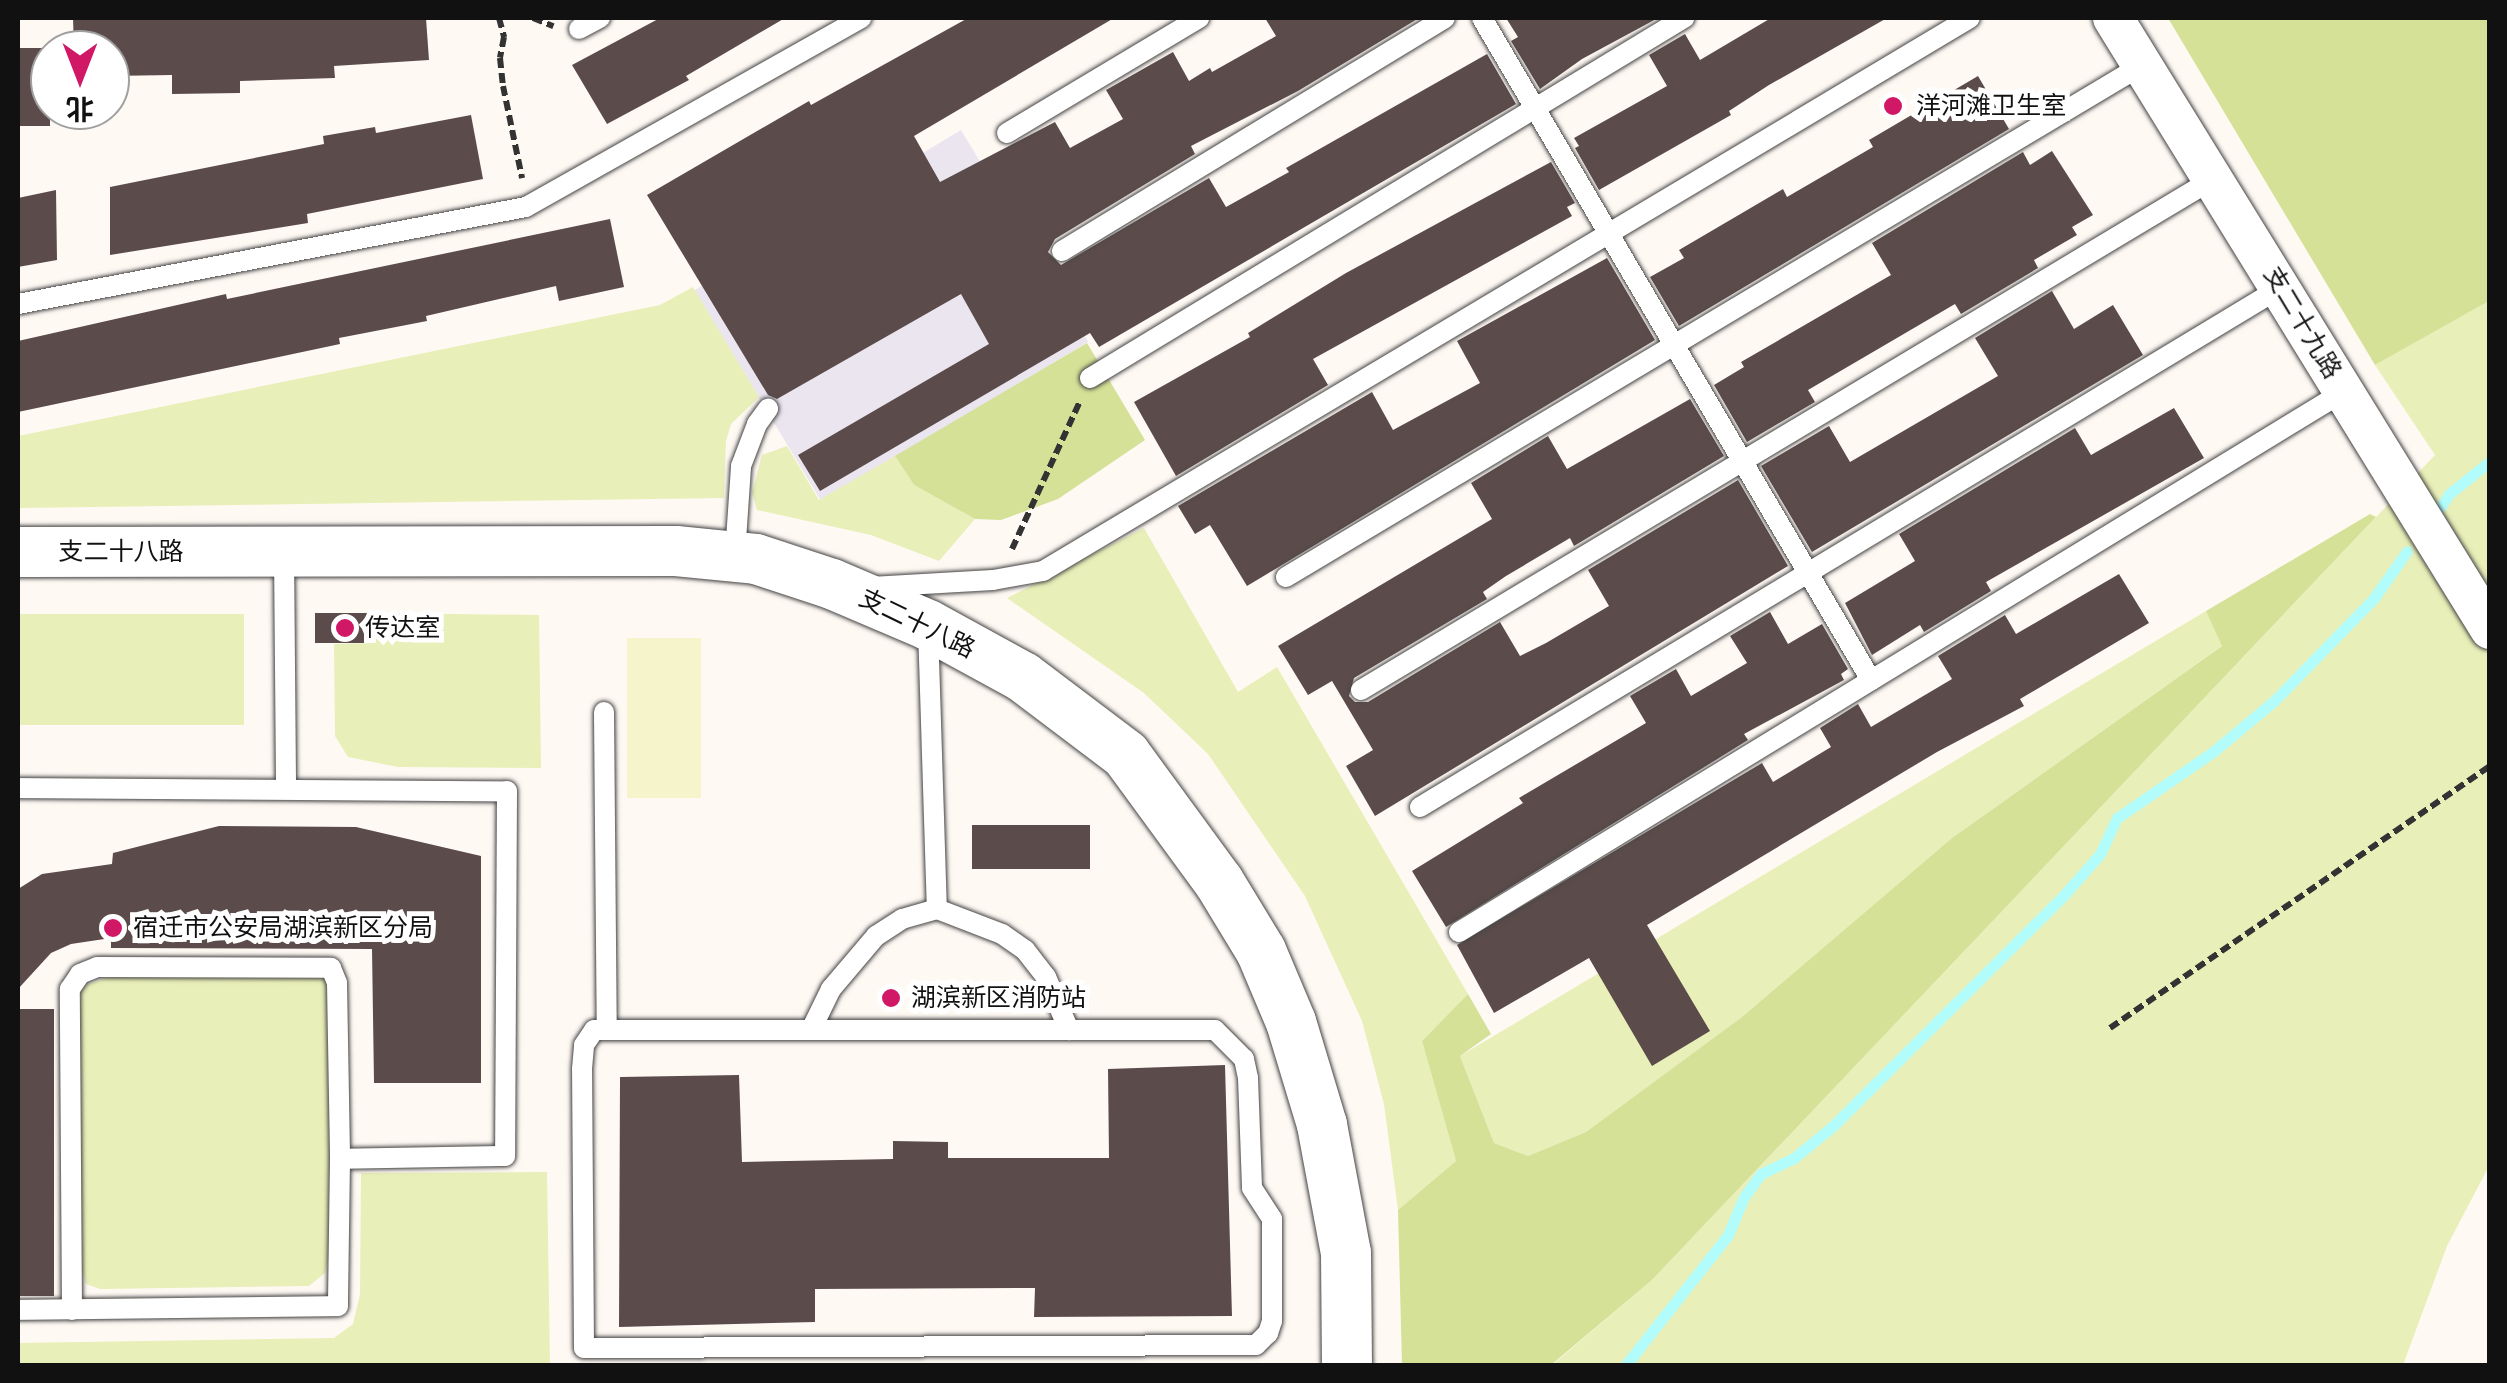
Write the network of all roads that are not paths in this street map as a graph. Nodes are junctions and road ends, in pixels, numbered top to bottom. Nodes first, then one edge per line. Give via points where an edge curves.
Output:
1 (600, 18) edge
2 (861, 18) edge
3 (1199, 18) edge
4 (1445, 18) edge
5 (1482, 18) edge
6 (1684, 18) edge
7 (1970, 18) edge
8 (2113, 18) edge
9 (579, 29) dead end
10 (2142, 65) junction
11 (1535, 108) junction
12 (1007, 134) dead end
13 (2213, 180) junction
14 (1610, 233) junction
15 (1062, 250) dead end
16 (2280, 288) junction
17 (18, 304) edge
18 (1676, 346) junction
19 (1090, 378) road end
20 (2344, 392) junction
21 (768, 410) dead end
22 (1744, 463) junction
23 (18, 552) edge
24 (284, 552) junction
25 (735, 557) junction
26 (1808, 572) junction
27 (1286, 577) dead end
28 (843, 588) junction
29 (928, 625) junction
30 (2490, 630) edge
31 (1871, 680) junction
32 (1360, 690) dead end
33 (604, 712) dead end
34 (286, 787) junction
35 (18, 788) edge
36 (1420, 807) dead end
37 (937, 908) junction
38 (1458, 932) dead end
39 (608, 1030) junction
40 (811, 1030) junction
41 (1068, 1030) junction
42 (340, 1159) junction
43 (18, 1310) edge
44 (72, 1310) junction
45 (1347, 1366) edge

1 - 9 lane
2 - 17 lane via 526,207
3 - 12 lane
4 - 15 lane
5 - 11 lane
6 - 11 lane
7 - 14 lane
8 - 10 street, 支二十九路
10 - 13 street, 支二十九路
10 - 18 lane
11 - 14 lane
11 - 19 lane
13 - 16 street, 支二十九路
13 - 22 lane
14 - 18 lane
14 - 28 lane via 1044,571
16 - 20 street, 支二十九路
16 - 26 lane
18 - 22 lane
18 - 27 lane
20 - 30 street, 支二十九路
20 - 31 lane
21 - 25 lane via 741,466
22 - 26 lane
22 - 32 lane
23 - 24 street, 支二十八路
24 - 25 street, 支二十八路 via 676,551
24 - 34 lane
25 - 28 street, 支二十八路
26 - 31 lane
26 - 36 lane
28 - 29 street, 支二十八路
29 - 37 lane
29 - 45 street, 支二十八路 via 1022,678 1126,755 1261,952 1291,1022 1322,1125 1346,1253
31 - 38 lane
33 - 39 lane
34 - 35 lane
34 - 42 lane via 508,791 505,1156
37 - 40 lane via 876,936 830,990
37 - 41 lane via 1025,950 1046,977
39 - 40 lane
39 - 41 lane via 594,1030 584,1045 582,1068 584,1348 1256,1345 1272,1321 1272,1220 1252,1188 1244,1059 1214,1030
40 - 41 lane
42 - 44 lane via 338,1306
42 - 44 lane via 337,983 331,968 98,968 80,974 70,989
43 - 44 lane

